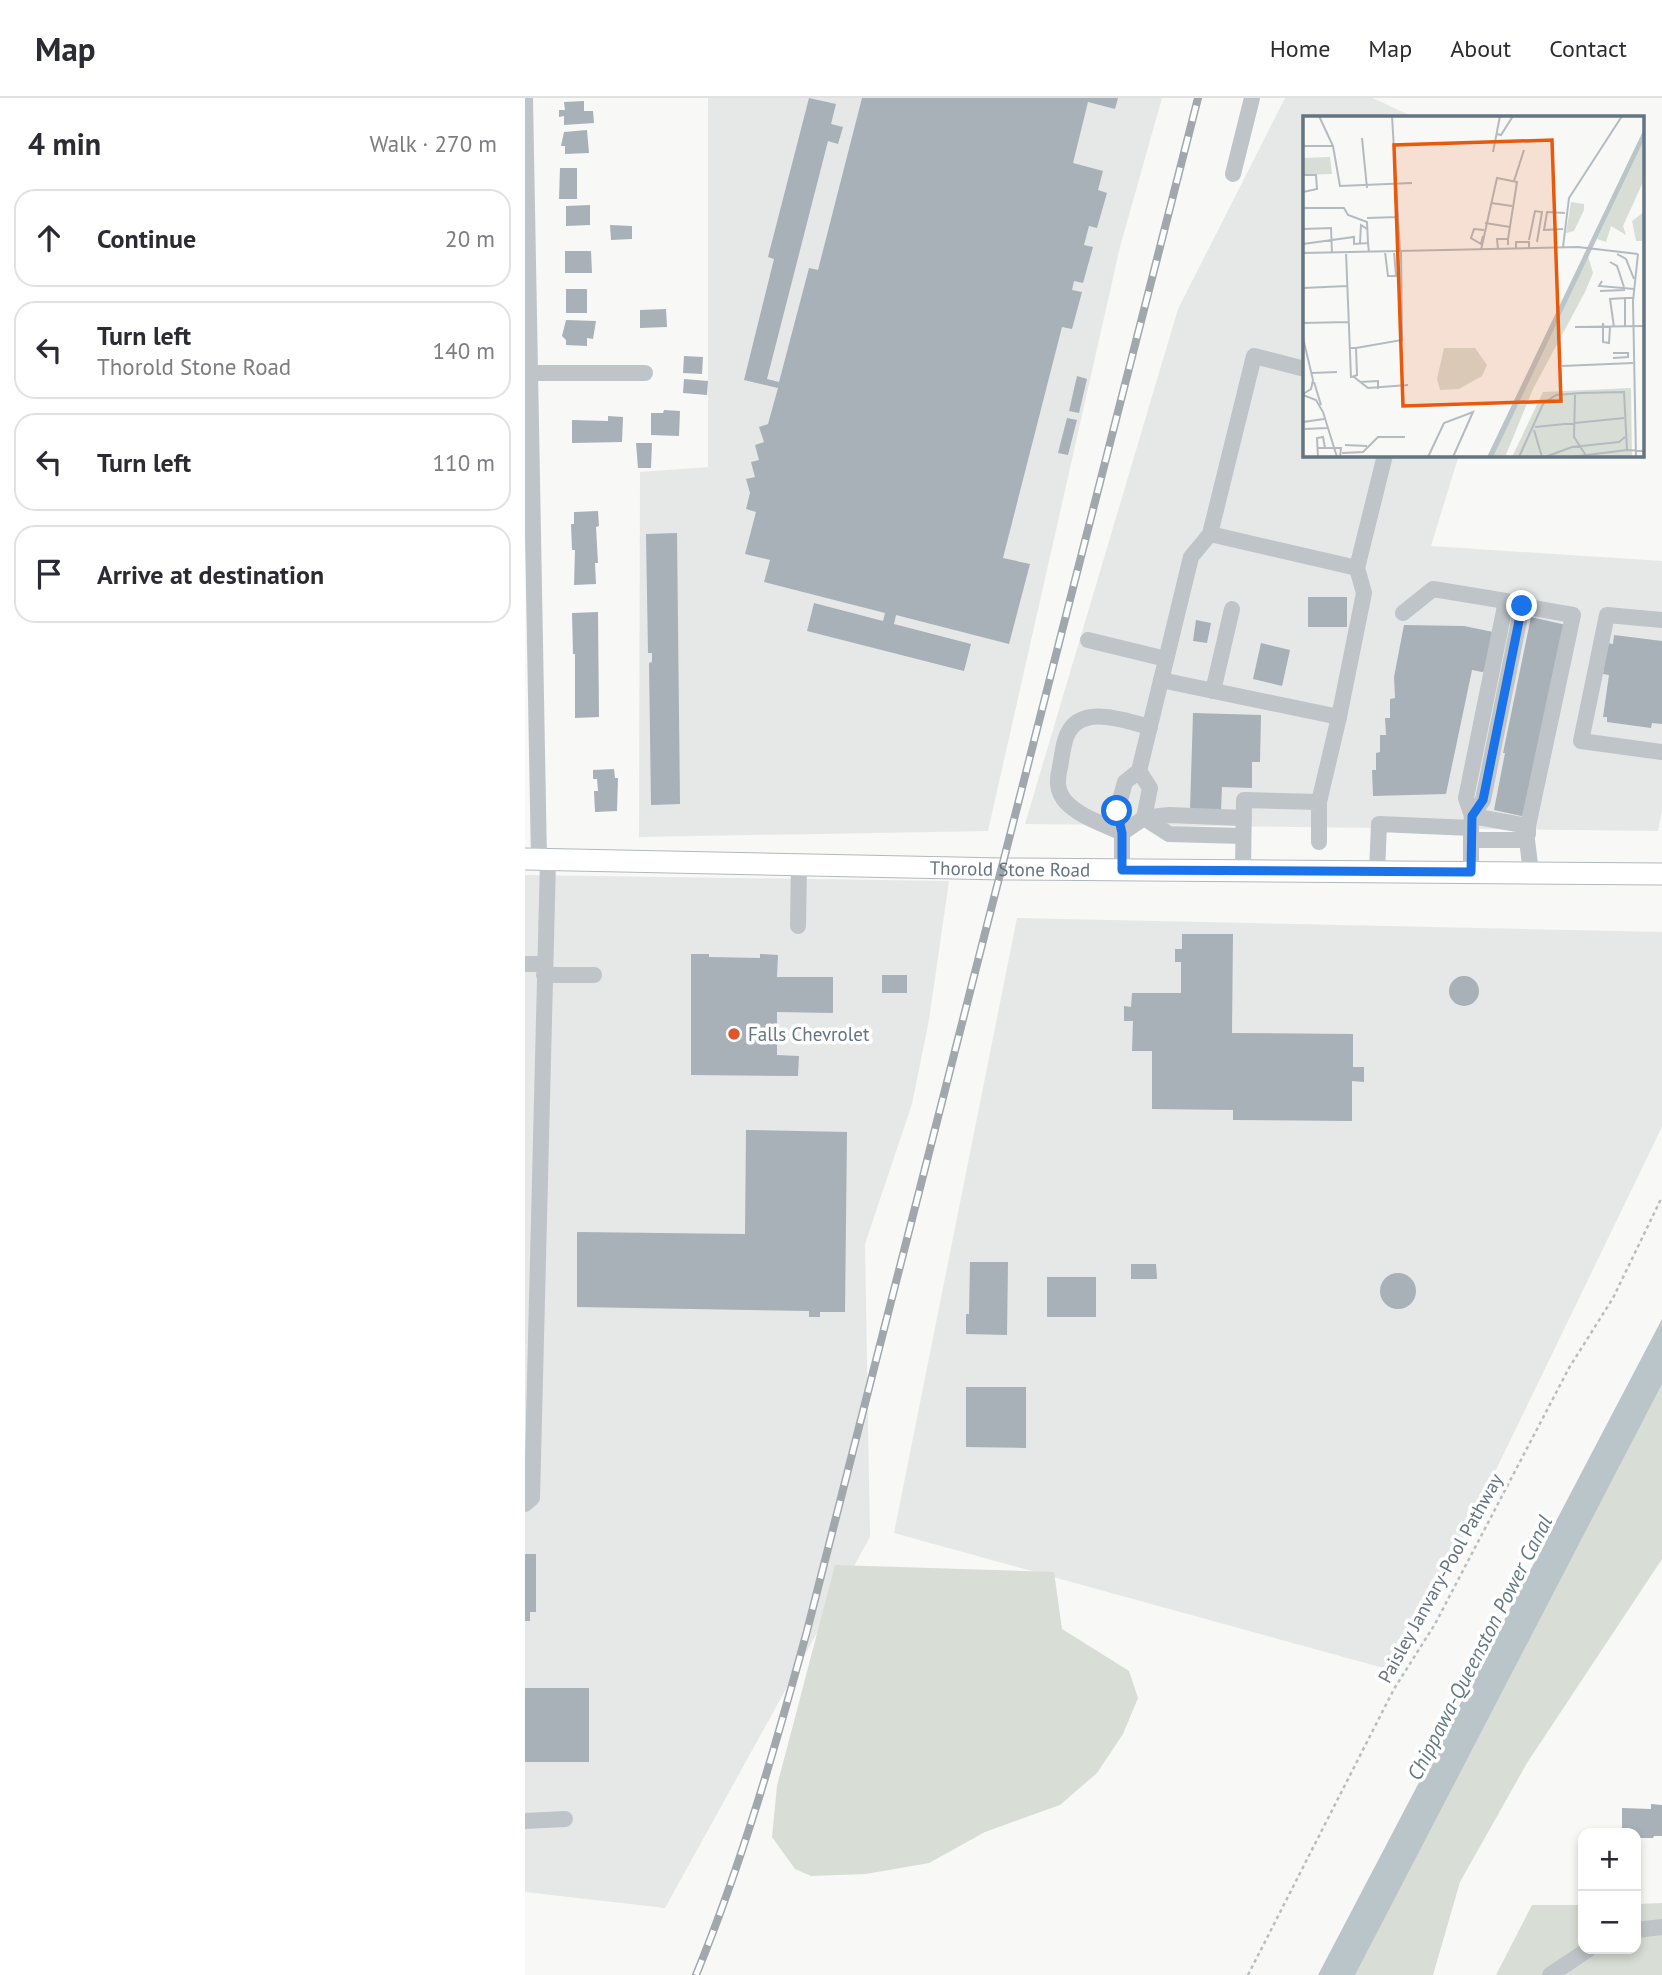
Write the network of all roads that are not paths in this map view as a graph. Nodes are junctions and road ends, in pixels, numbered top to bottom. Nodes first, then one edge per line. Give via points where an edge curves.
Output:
1 (1252, 98) edge
2 (525, 99) edge
3 (1233, 174) dead end
4 (1303, 368) edge
5 (528, 373) edge
6 (645, 373) dead end
7 (1385, 457) edge
8 (1210, 534) junction
9 (1357, 568) junction
10 (1232, 609) dead end
11 (1403, 613) dead end
12 (529, 615) edge
13 (1662, 620) edge
14 (1088, 640) dead end
15 (1166, 659) junction
16 (1161, 680) junction
17 (1213, 691) junction
18 (1339, 718) junction
19 (1150, 727) junction
20 (1662, 752) edge
21 (1139, 771) junction
22 (1319, 802) junction
23 (1143, 818) junction
24 (1244, 818) junction
25 (1471, 828) junction
26 (1122, 833) junction
27 (1528, 833) junction
28 (1243, 836) junction
29 (1319, 842) dead end
30 (537, 860) edge
31 (799, 865) junction
32 (1122, 870) junction
33 (1243, 871) junction
34 (1377, 872) junction
35 (1471, 872) junction
36 (1531, 873) junction
37 (1662, 874) edge
38 (797, 926) dead end
39 (525, 964) edge
40 (545, 969) junction
41 (594, 975) dead end
42 (525, 1504) edge
43 (565, 1819) dead end
44 (525, 1821) edge
45 (1662, 1927) edge
46 (1641, 1929) edge
47 (1582, 1954) edge
48 (1550, 1975) edge

1 - 3 street
2 - 5 street
4 - 8 street via 1254,356
5 - 6 street
5 - 12 street via 533,430
7 - 9 street
8 - 9 street
8 - 15 street via 1191,556
9 - 18 street via 1364,593
10 - 17 street
11 - 25 street via 1433,589 1506,601 1466,798
12 - 30 street
13 - 20 street via 1607,615 1581,741
14 - 15 street
15 - 16 street
16 - 17 street
16 - 19 street
17 - 18 street
18 - 22 street
19 - 21 street
19 - 26 street via 1093,716 1077,722 1067,734 1057,782 1063,800
21 - 23 street via 1150,788
21 - 26 street via 1125,782 1117,811
22 - 24 street via 1244,800
22 - 29 street
23 - 24 street
23 - 26 street
23 - 28 street via 1169,834
24 - 28 street
25 - 27 street
25 - 27 street
25 - 27 street via 1483,800 1522,606 1573,615
25 - 34 street via 1379,824
25 - 35 street
26 - 32 street
27 - 36 street
28 - 33 street
30 - 31 main road, Thorold Stone Road
30 - 40 street
31 - 32 main road, Thorold Stone Road
31 - 38 street
32 - 33 main road, Thorold Stone Road
33 - 34 main road, Thorold Stone Road
34 - 35 main road, Thorold Stone Road
35 - 36 main road, Thorold Stone Road
36 - 37 main road, Thorold Stone Road
39 - 40 street
40 - 41 street
40 - 42 street via 532,1498
43 - 44 street
45 - 46 street
47 - 48 street

